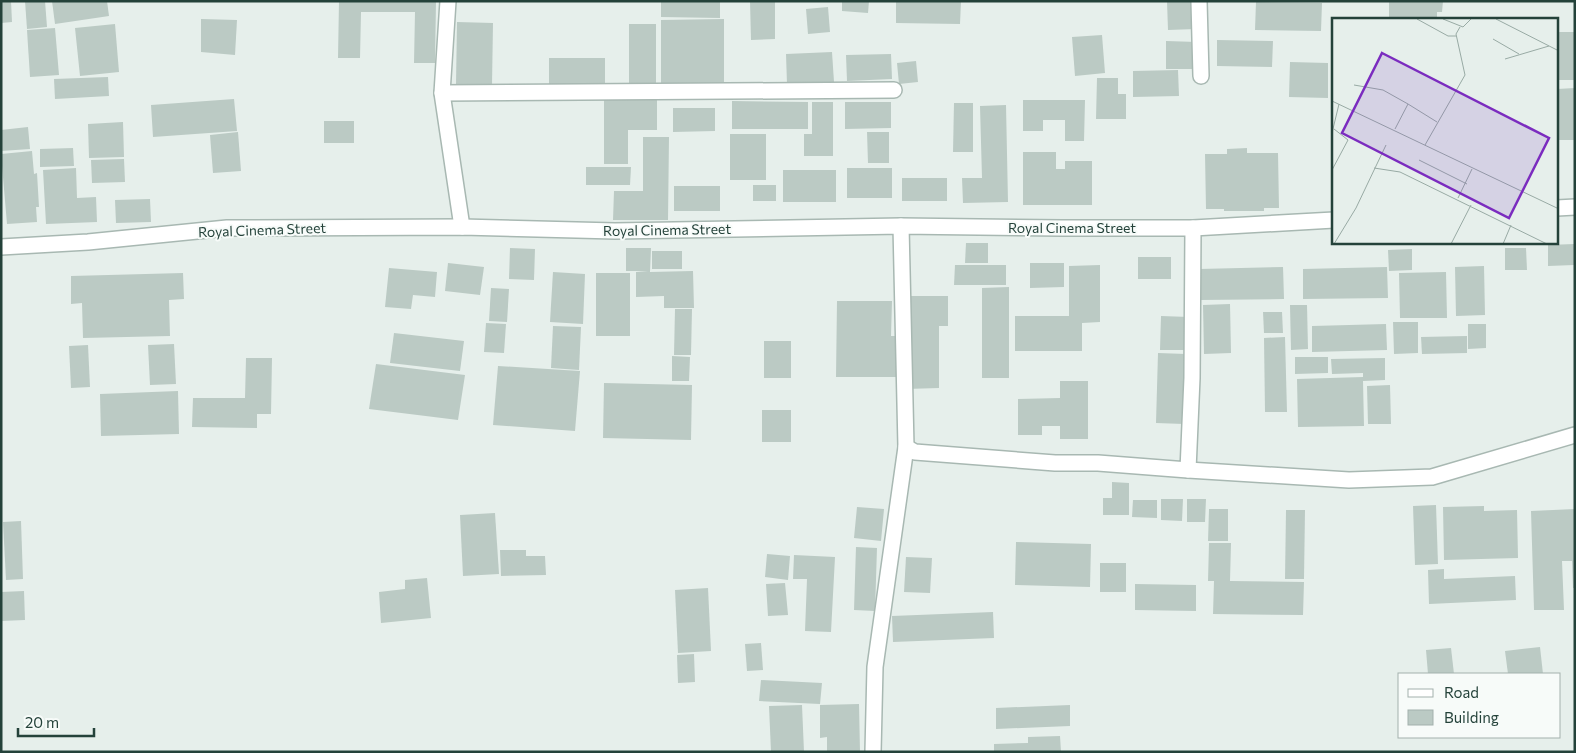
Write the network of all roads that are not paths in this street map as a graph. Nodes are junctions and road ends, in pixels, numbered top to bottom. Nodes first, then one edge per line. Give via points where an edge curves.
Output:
1 (448, 1) edge
2 (1198, 1) edge
3 (1201, 76) dead end
4 (894, 90) dead end
5 (442, 93) junction
6 (1558, 208) edge
7 (1575, 208) edge
8 (1332, 220) edge
9 (901, 226) junction
10 (462, 227) junction
11 (1193, 228) junction
12 (1, 247) edge
13 (1575, 436) edge
14 (906, 447) junction
15 (1188, 470) junction
16 (873, 752) edge

1 - 5 street
2 - 3 street
4 - 5 street
5 - 10 street
6 - 7 street
8 - 11 street, Royal Cinema Street
9 - 10 street, Royal Cinema Street via 615,231
9 - 11 street, Royal Cinema Street
9 - 14 street
10 - 12 street, Royal Cinema Street via 227,228
11 - 15 street
13 - 15 street via 1432,478 1349,480
14 - 15 street via 915,452 1045,463 1098,463
14 - 16 street via 875,667

